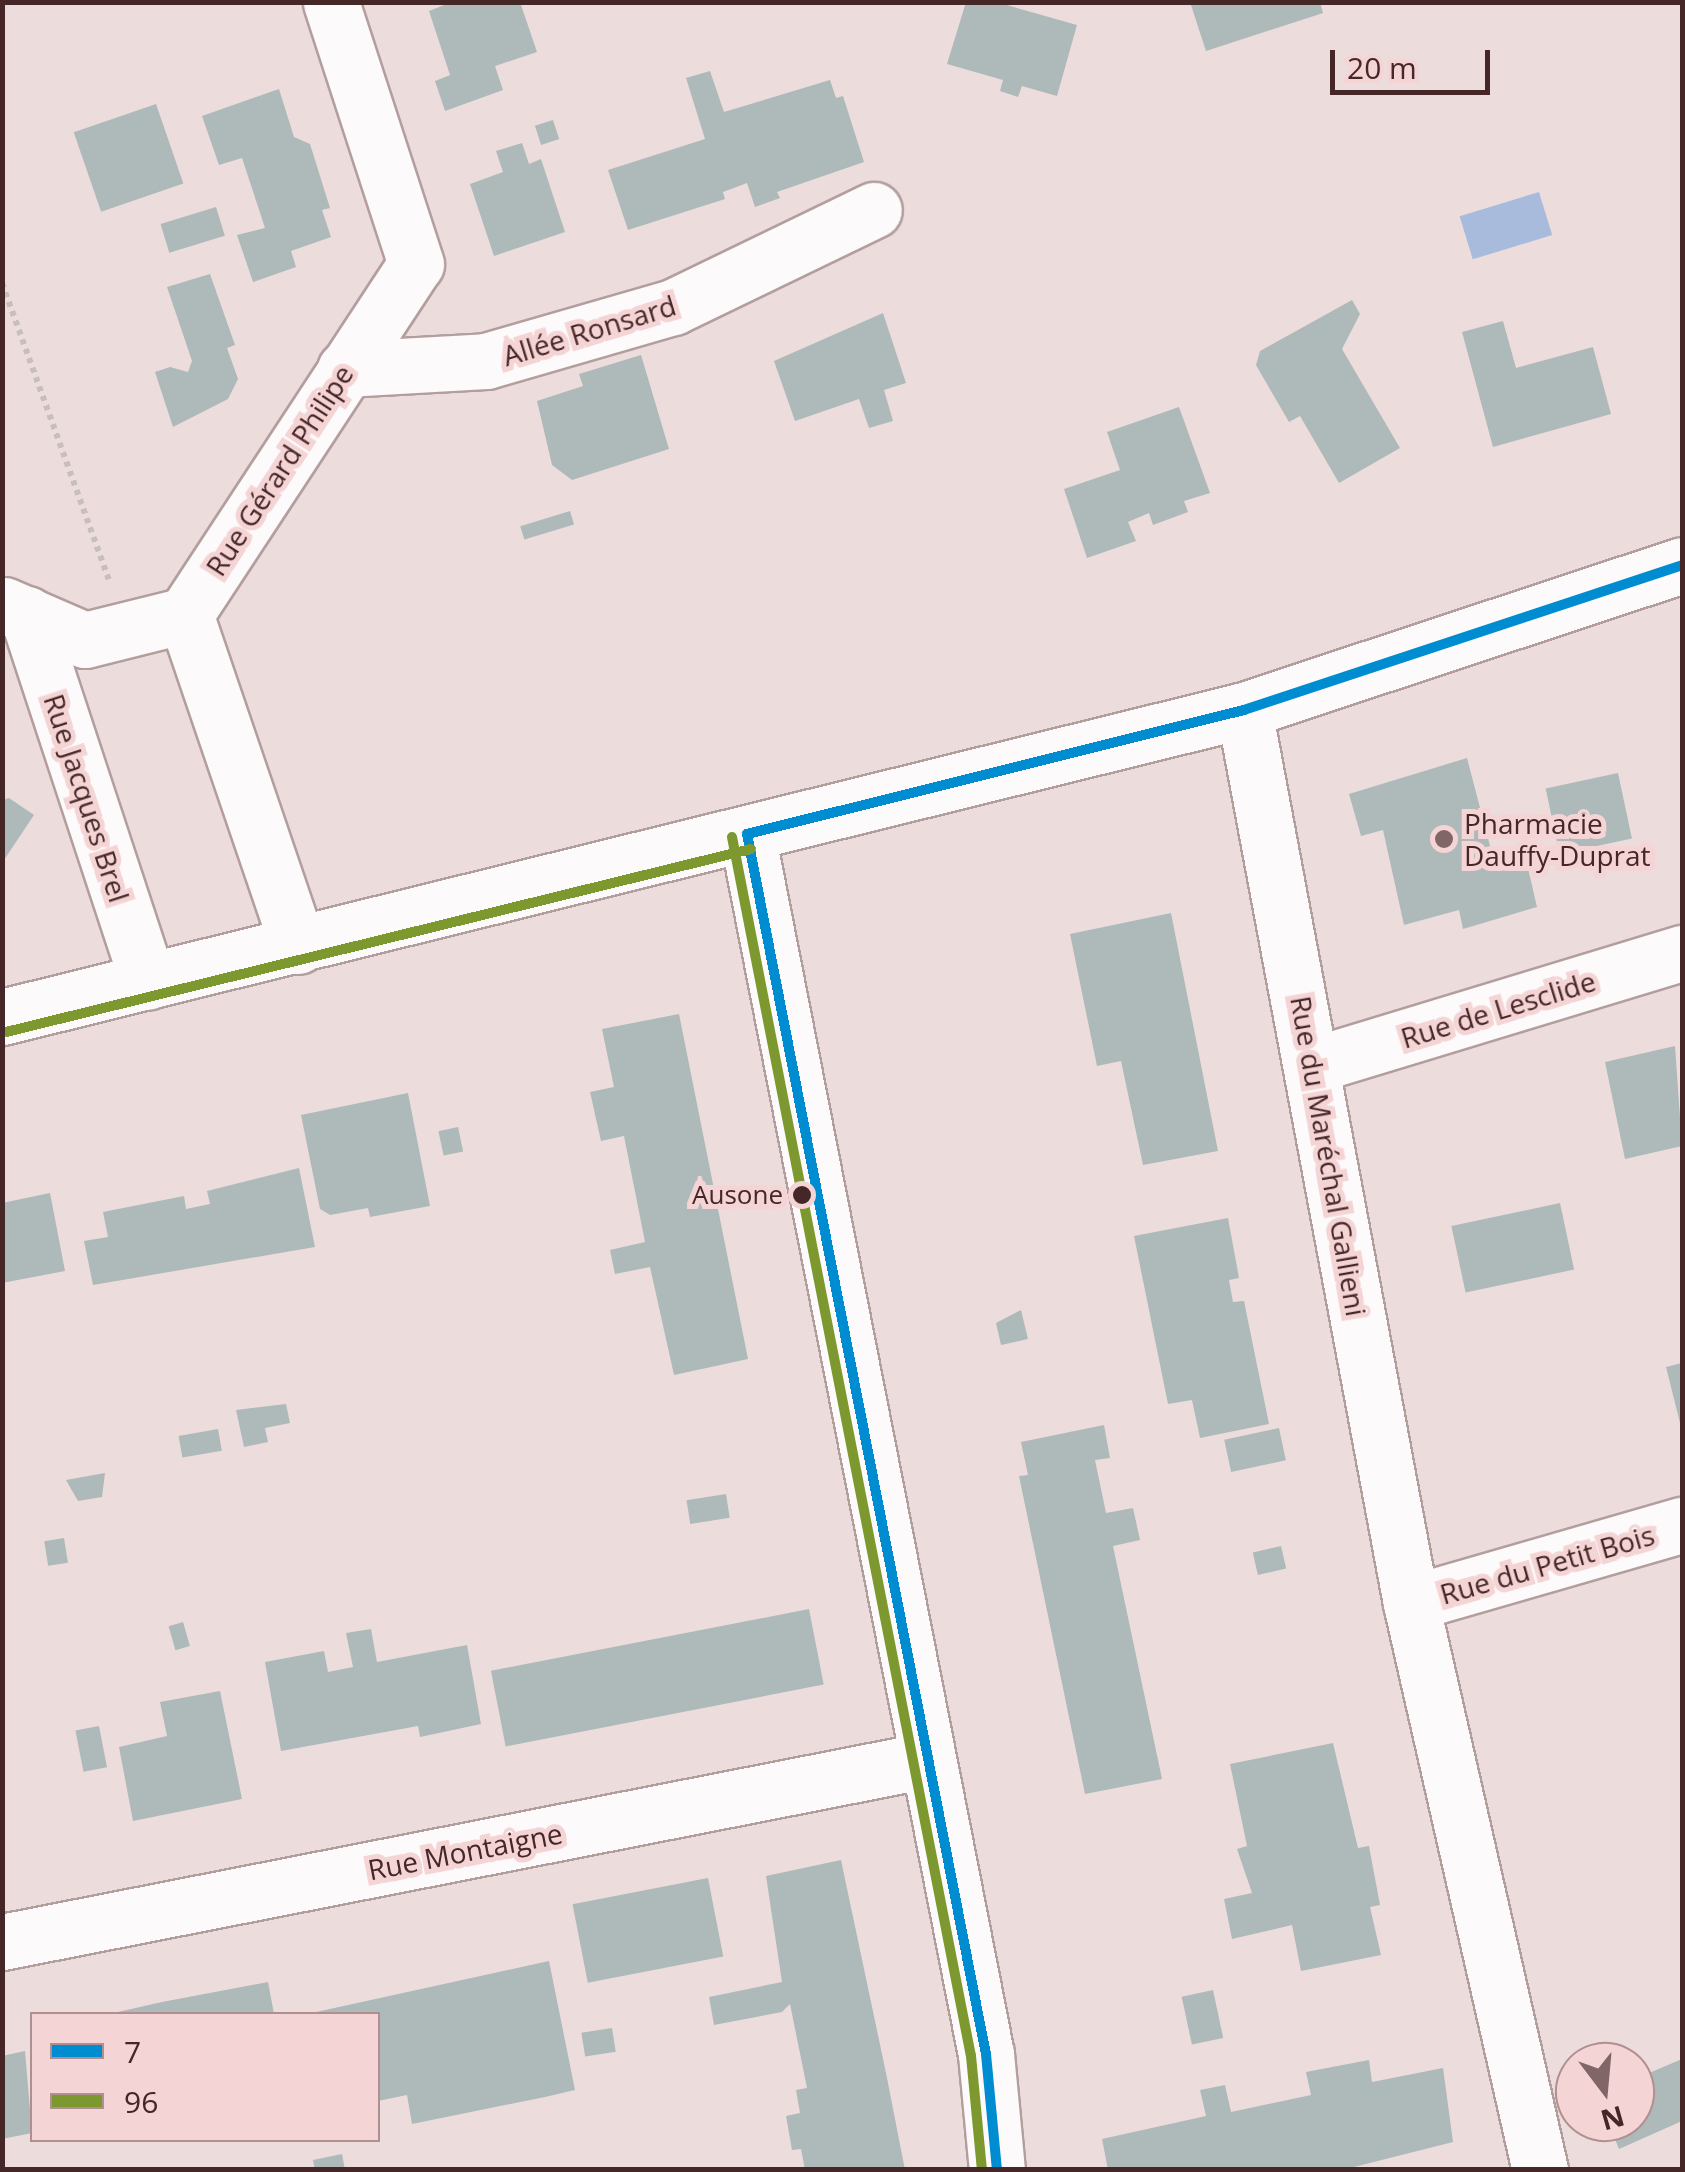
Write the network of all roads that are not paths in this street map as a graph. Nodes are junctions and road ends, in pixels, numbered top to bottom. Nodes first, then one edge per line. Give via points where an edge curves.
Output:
1 (331, 2) edge
2 (874, 210) dead end
3 (344, 370) junction
4 (1682, 566) edge
5 (14, 609) edge
6 (186, 615) junction
7 (1244, 710) junction
8 (747, 834) junction
9 (298, 946) junction
10 (1682, 952) edge
11 (148, 982) junction
12 (2, 1017) edge
13 (1313, 1065) junction
14 (1682, 1525) edge
15 (1412, 1603) junction
16 (927, 1760) junction
17 (2, 1942) edge
18 (997, 2170) edge
19 (1540, 2170) edge

1 - 3 street, Rue Gérard Philipe via 416,264
2 - 3 street, Allée Ronsard via 673,308 486,361
3 - 6 street, Rue Gérard Philipe
4 - 7 street
5 - 6 street, Rue Jacques Brel via 85,640
5 - 11 street, Rue Jacques Brel
6 - 9 street
7 - 8 street
7 - 13 street, Rue du Maréchal Gallieni
8 - 9 street
8 - 16 street
9 - 11 street
10 - 13 street, Rue de Lesclide
11 - 12 street
13 - 15 street, Rue du Maréchal Gallieni
14 - 15 street, Rue du Petit Bois
15 - 19 street, Rue du Maréchal Gallieni
16 - 17 street, Rue Montaigne
16 - 18 street via 986,2054

